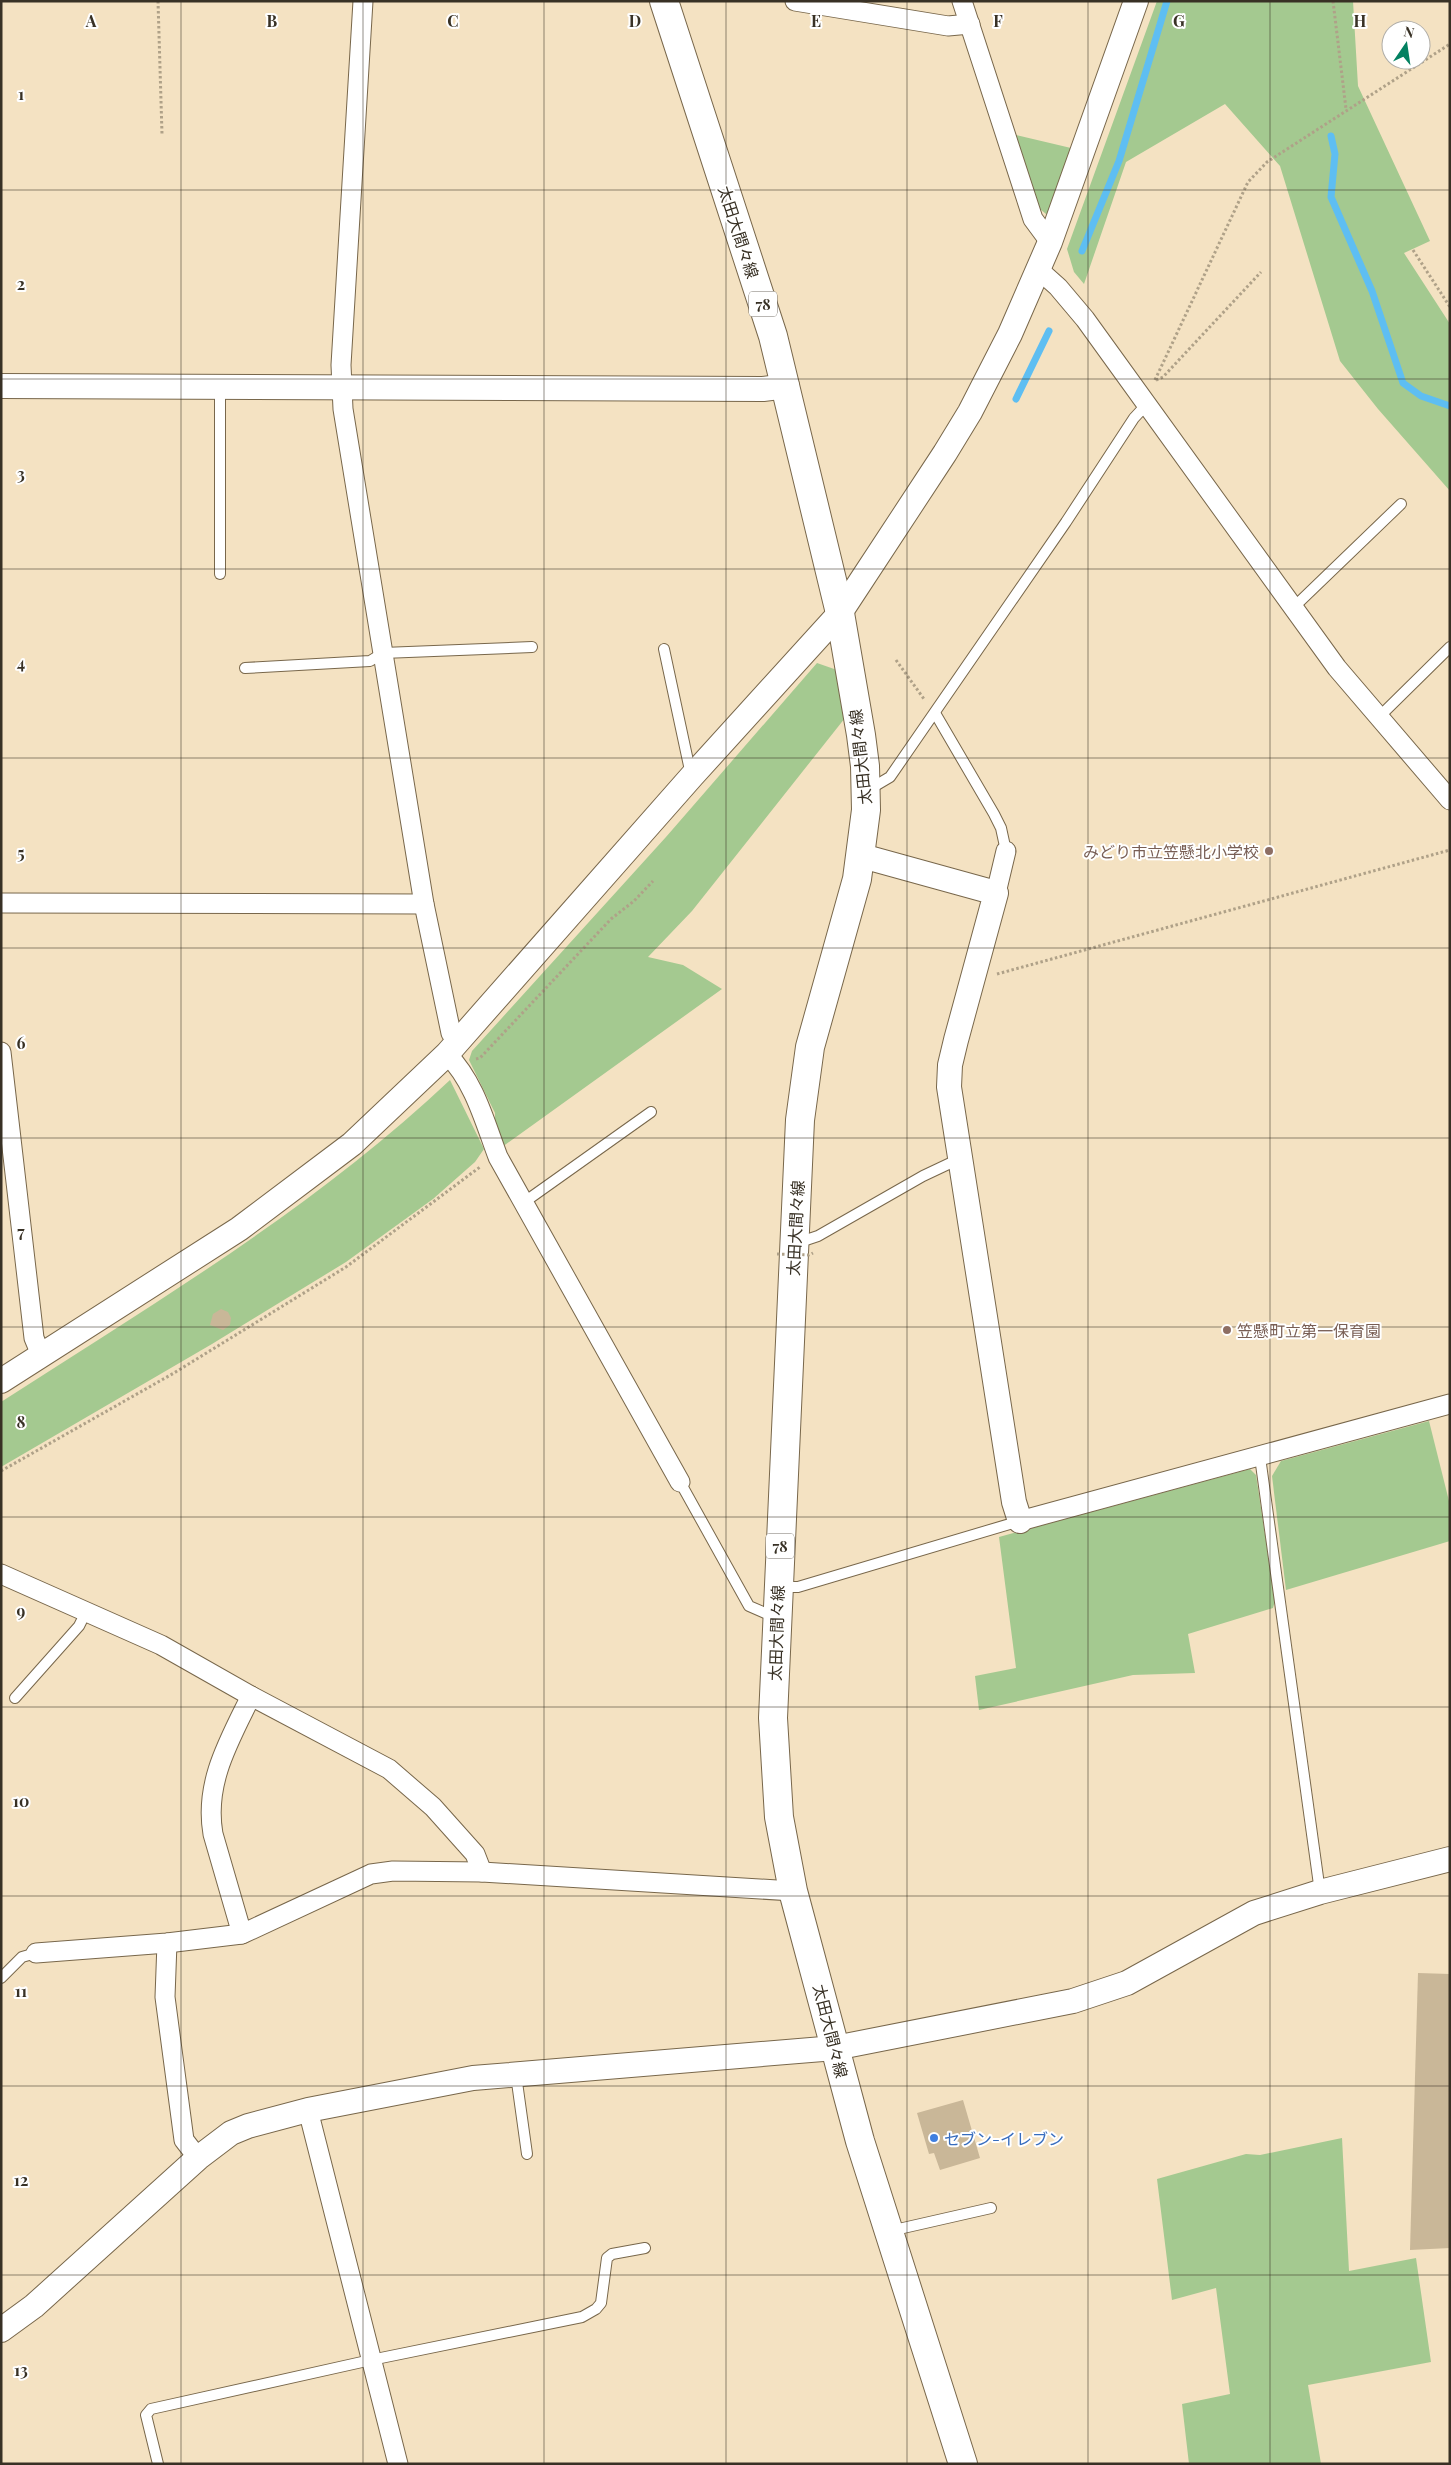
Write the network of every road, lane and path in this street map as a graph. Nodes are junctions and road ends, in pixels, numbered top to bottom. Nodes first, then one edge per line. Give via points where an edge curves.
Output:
1 (158, 1) edge
2 (363, 1) edge
3 (664, 1) edge
4 (795, 1) edge
5 (962, 1) edge
6 (1136, 1) edge
7 (1333, 1) edge
8 (970, 24) junction
9 (1450, 44) edge
10 (1346, 110) junction
11 (162, 134) dead end
12 (1050, 242) junction
13 (1413, 250) dead end
14 (1039, 270) junction
15 (1261, 272) dead end
16 (1450, 307) edge
17 (1154, 381) junction
18 (1, 386) edge
19 (787, 386) junction
20 (220, 387) junction
21 (342, 388) junction
22 (1142, 398) junction
23 (1401, 504) dead end
24 (220, 574) dead end
25 (1293, 608) junction
26 (840, 613) junction
27 (532, 647) dead end
28 (1450, 647) edge
29 (664, 649) dead end
30 (383, 653) junction
31 (896, 660) dead end
32 (245, 668) dead end
33 (935, 712) junction
34 (1378, 718) junction
35 (692, 776) junction
36 (866, 790) junction
37 (1450, 800) edge
38 (1006, 850) joint
39 (1450, 850) edge
40 (862, 856) junction
41 (653, 881) dead end
42 (996, 893) junction
43 (1, 903) edge
44 (424, 904) junction
45 (992, 975) dead end
46 (452, 1047) junction
47 (1, 1052) edge
48 (472, 1060) dead end
49 (651, 1112) dead end
50 (498, 1157) junction
51 (959, 1158) junction
52 (523, 1203) junction
53 (794, 1249) junction
54 (41, 1355) junction
55 (1, 1381) edge
56 (1450, 1404) edge
57 (1260, 1457) junction
58 (1, 1471) edge
59 (680, 1482) joint
60 (1020, 1520) junction
61 (1, 1574) edge
62 (778, 1586) junction
63 (86, 1612) junction
64 (778, 1614) junction
65 (251, 1696) junction
66 (15, 1698) dead end
67 (1450, 1859) edge
68 (482, 1872) junction
69 (793, 1891) junction
70 (1320, 1892) junction
71 (242, 1934) junction
72 (167, 1943) junction
73 (36, 1953) joint
74 (1, 1978) edge
75 (835, 2048) junction
76 (516, 2074) junction
77 (308, 2110) junction
78 (527, 2154) dead end
79 (198, 2158) junction
80 (992, 2208) dead end
81 (889, 2231) junction
82 (646, 2248) dead end
83 (1, 2330) edge
84 (371, 2360) junction
85 (158, 2464) edge
86 (398, 2464) edge
87 (963, 2464) edge

1 - 11 path
2 - 21 street
3 - 19 main road, 太田大間々線 / 78 via 774,336
4 - 8 street via 948,26
5 - 8 street
6 - 12 street
7 - 10 path
8 - 12 street via 1033,219
9 - 10 path
10 - 17 path via 1266,162 1248,182
12 - 14 street
13 - 16 path
14 - 22 street via 1070,300
14 - 26 street via 970,412
15 - 17 path via 1163,377
17 - 22 path
18 - 20 street
19 - 21 street via 763,389
19 - 26 main road, 太田大間々線 / 78
20 - 21 street
20 - 24 lane
21 - 30 street
22 - 25 street
22 - 33 lane via 1134,418 1066,522
23 - 25 lane
25 - 34 street
26 - 35 street
26 - 36 main road, 太田大間々線 / 78 via 861,735
27 - 30 lane
28 - 34 lane
29 - 35 lane
30 - 32 lane via 370,661
30 - 44 street
31 - 33 path
33 - 36 lane via 890,777
33 - 38 lane via 998,821
34 - 37 street
35 - 46 street
36 - 40 main road, 太田大間々線 / 78
38 - 42 street
39 - 45 path
40 - 42 street
40 - 53 main road, 太田大間々線 / 78 via 810,1048 800,1120
41 - 48 path via 611,919 480,1058
42 - 51 street via 950,1065 949,1087
43 - 44 street
44 - 46 street
46 - 50 street via 479,1102
46 - 54 street via 352,1144 246,1224
47 - 54 street via 34,1338
49 - 52 lane
50 - 52 street
50 - 58 path via 478,1168 339,1272 174,1373
51 - 53 lane
51 - 60 street via 1014,1502
52 - 59 street
53 - 62 main road, 太田大間々線 / 78
54 - 55 street
56 - 57 street
57 - 60 street
57 - 70 lane
59 - 64 lane via 749,1606
60 - 62 lane via 798,1587
61 - 63 street
62 - 64 main road, 太田大間々線 / 78
63 - 65 street via 162,1646
63 - 66 lane via 79,1626
64 - 69 main road, 太田大間々線 / 78 via 774,1752 779,1818
65 - 68 street via 390,1770 433,1807 475,1854
65 - 71 street via 218,1764 212,1786 210,1819
67 - 70 street
68 - 69 street
68 - 71 street via 393,1871 370,1874
69 - 75 main road, 太田大間々線 / 78
70 - 75 street via 1254,1913 1127,1983 1087,1997
71 - 72 street
72 - 73 street
72 - 79 street via 165,1997 184,2140
73 - 74 lane via 22,1957
75 - 76 street
75 - 81 main road, 太田大間々線 / 78
76 - 77 street via 443,2083
76 - 78 lane
77 - 79 street via 231,2133
77 - 84 street
79 - 83 street via 34,2306
80 - 81 lane
81 - 87 main road, 太田大間々線 / 78
82 - 84 lane via 612,2254 607,2258 602,2303 582,2317
84 - 85 lane via 151,2409 146,2415 147,2424
84 - 86 street

